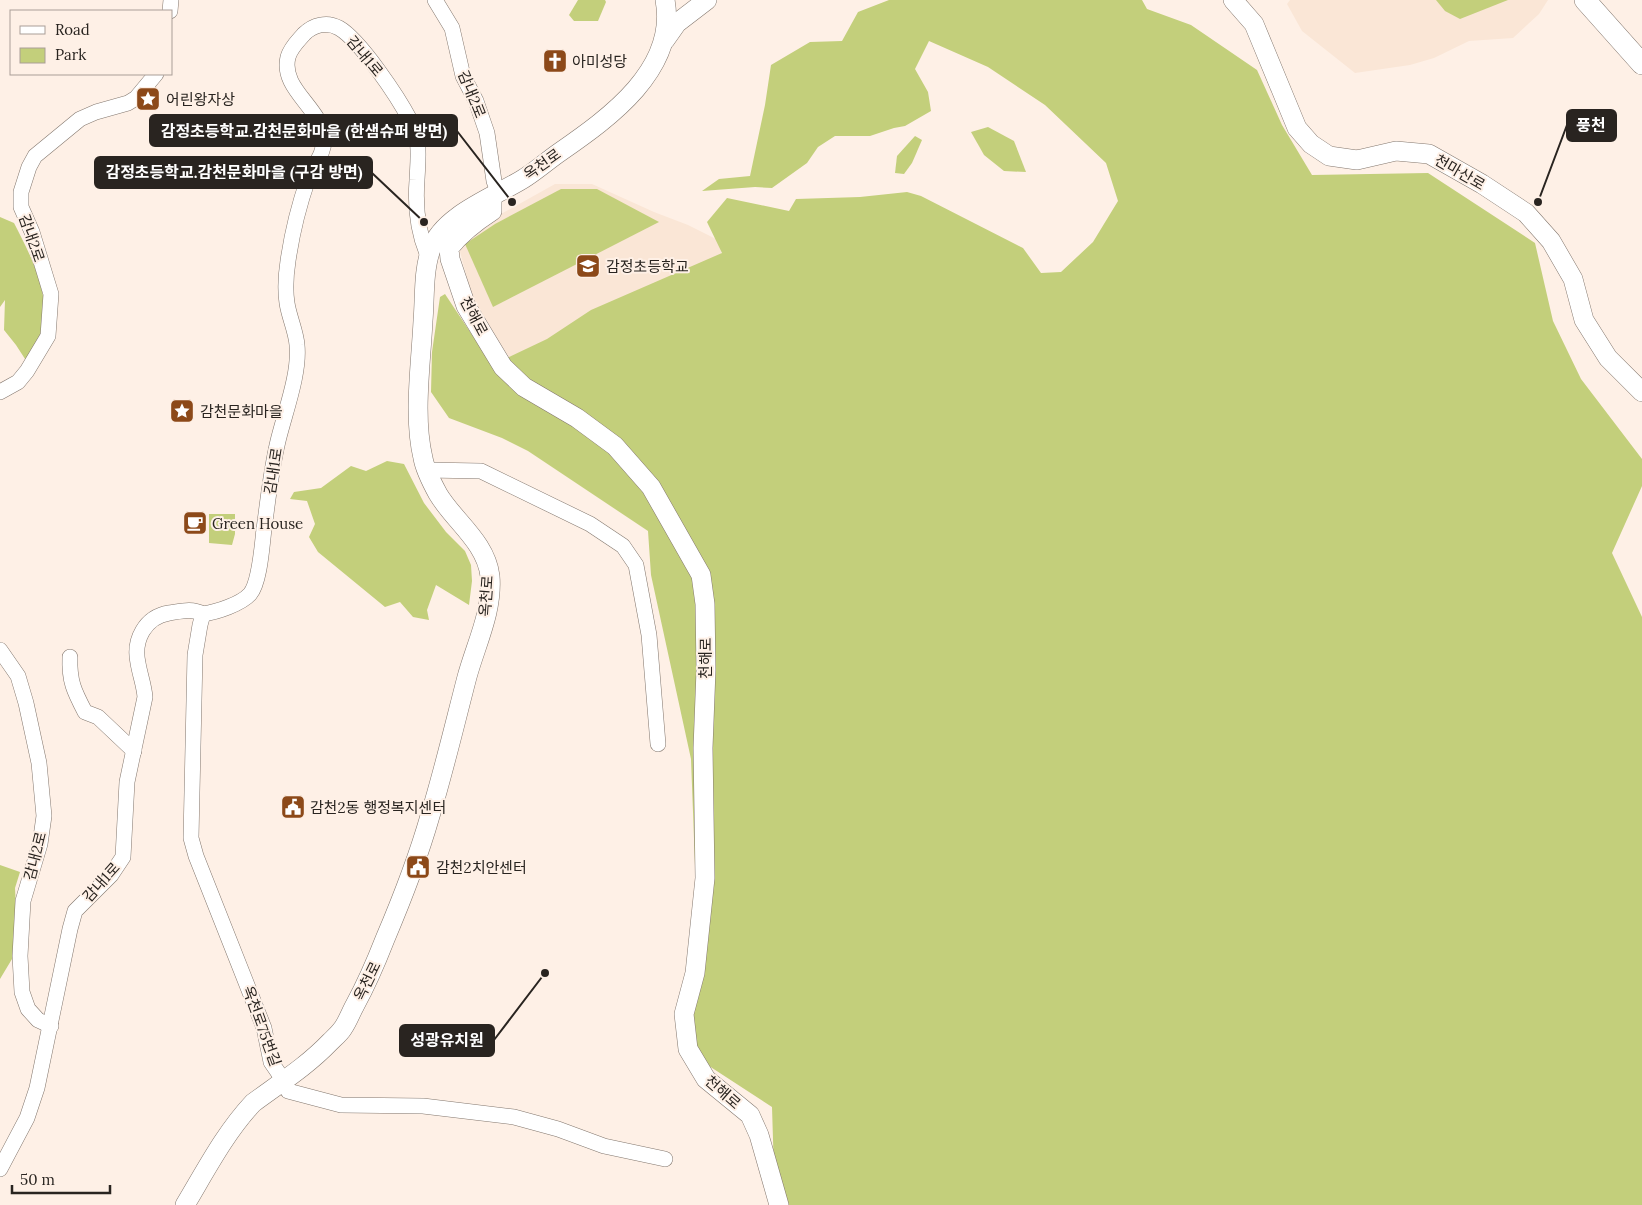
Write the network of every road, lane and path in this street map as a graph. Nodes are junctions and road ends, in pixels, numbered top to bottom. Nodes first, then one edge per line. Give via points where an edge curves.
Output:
1 (435, 0) edge
2 (665, 0) edge
3 (672, 0) edge
4 (1233, 0) edge
5 (1585, 0) edge
6 (704, 2) edge
7 (665, 40) junction
8 (1642, 64) edge
9 (155, 75) edge
10 (495, 194) junction
11 (429, 258) junction
12 (0, 392) edge
13 (1642, 392) edge
14 (427, 470) junction
15 (204, 614) junction
16 (0, 650) edge
17 (70, 657) dead end
18 (658, 744) dead end
19 (134, 751) junction
20 (51, 1026) junction
21 (284, 1081) junction
22 (665, 1159) dead end
23 (0, 1169) edge
24 (185, 1205) edge
25 (779, 1205) edge

1 - 10 street, 감내2로 via 452,28 463,76 487,133
2 - 7 street, 옥천로
3 - 6 street via 683,4
4 - 13 street, 천마산로 via 1254,24 1297,128 1311,144 1329,156 1357,160 1396,151 1429,154 1526,213 1551,241 1573,279 1584,320 1608,358
5 - 8 main road
6 - 7 street via 677,23
7 - 10 street, 옥천로 via 642,81 601,122 524,178
9 - 12 street, 감내2로 via 128,103 80,119 35,156 29,167 21,192 22,207 51,294 48,336 18,382
10 - 11 street, 옥천로 via 447,225 432,246
10 - 25 street, 천해로 via 492,211 459,236 449,248 466,306 503,367 524,387 577,418 615,446 651,487 700,575 706,632 703,748 705,878 694,973 684,1014 688,1049 706,1079 750,1114
11 - 14 street, 옥천로 via 419,398 420,437
11 - 15 street, 감내1로 via 422,242 418,212 418,140 410,119 381,74 348,35 338,27 326,24 308,30 292,47 287,68 294,89 313,112 324,136 322,153 311,173 298,211 286,270 287,303 297,344 296,369 277,444 259,568 253,587 250,594 236,603
14 - 18 street via 481,471 590,524 623,546 636,565 649,635
14 - 21 street, 옥천로 via 439,495 477,542 485,558 490,572 490,587 484,627 472,659 430,816 405,892 372,972 343,1029 314,1058
15 - 19 street, 감내1로 via 196,610 162,614 150,620 142,630 137,660 145,697
15 - 21 street, 옥천로75번길 via 194,655 191,838 264,1028 271,1062
16 - 20 street, 감내2로 via 18,676 26,703 39,763 44,816 40,844 23,900 22,992 28,1009 38,1020
17 - 19 street via 69,676 85,712 98,718
19 - 20 street, 감내1로 via 127,782 122,858 111,875 75,911
20 - 23 street, 감내1로 via 27,1118
21 - 22 street, 옥천로75번길 via 288,1091 341,1105 423,1106 514,1117 604,1146
21 - 24 street, 옥천로 via 253,1103 242,1116

